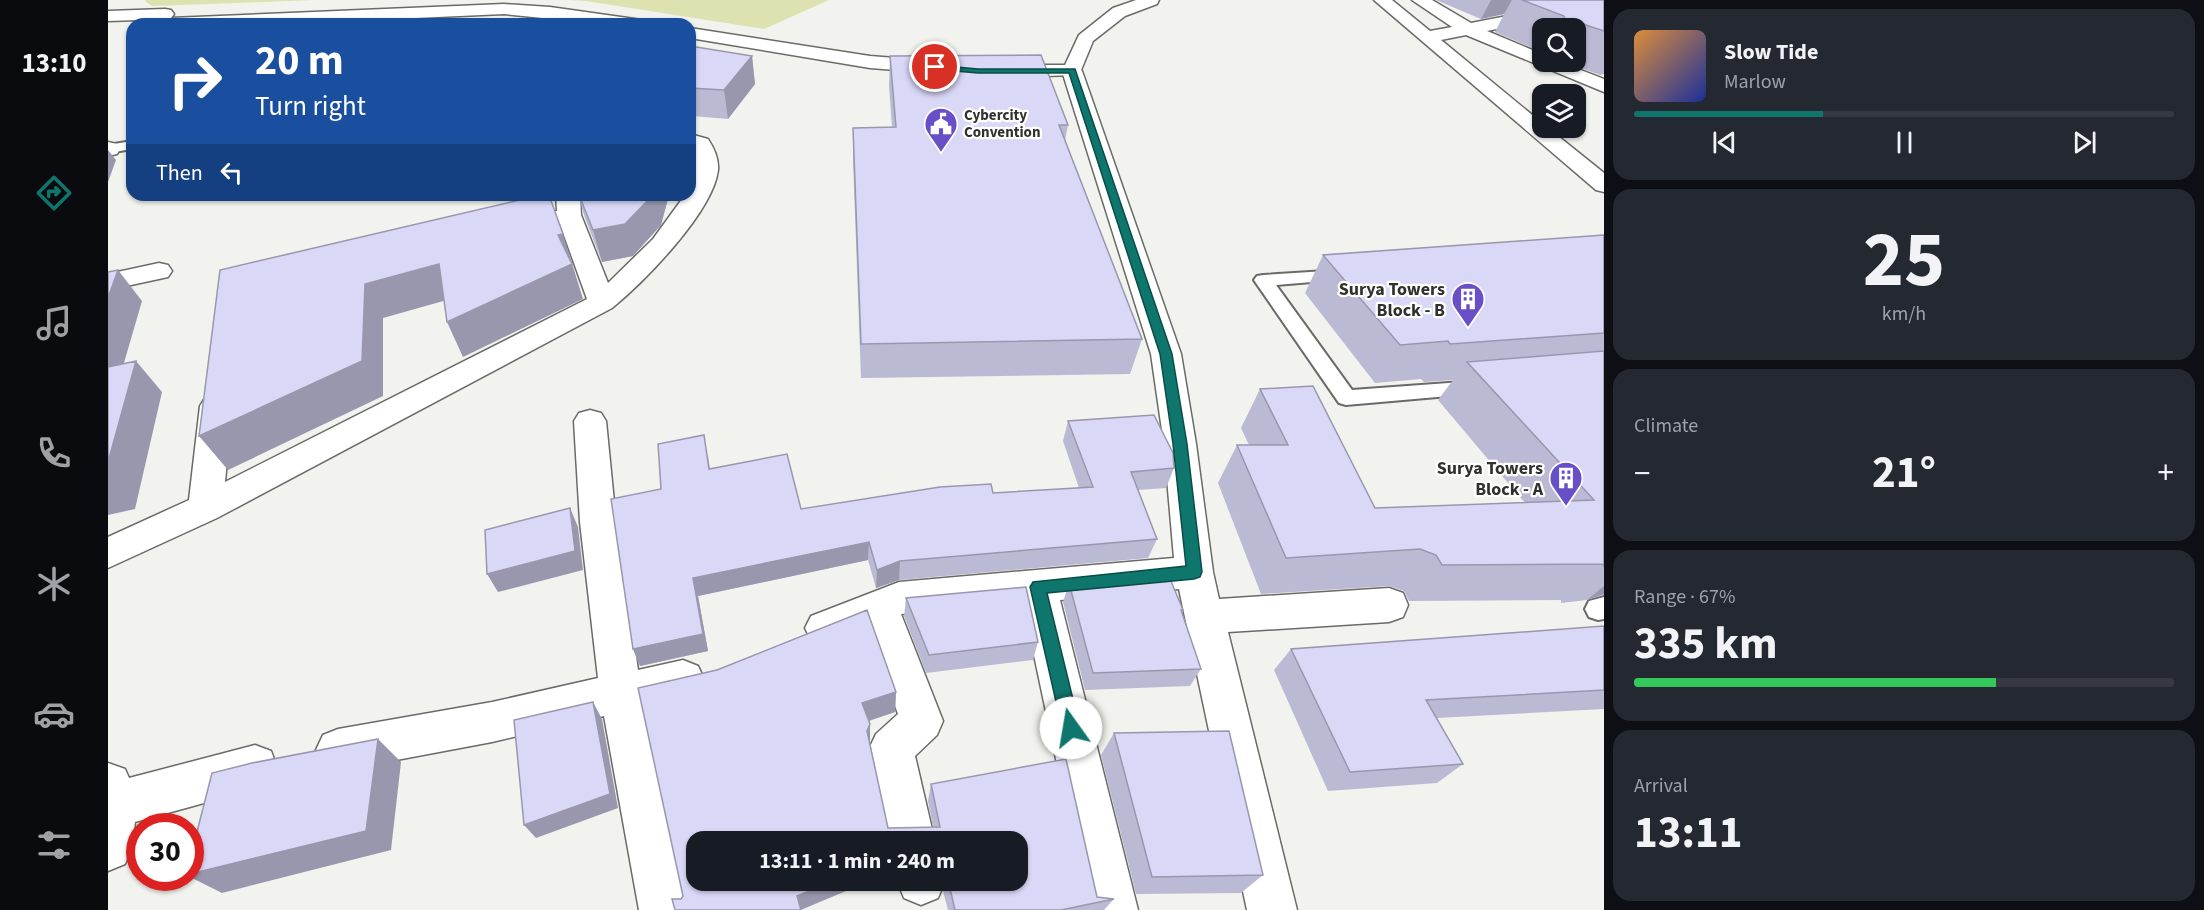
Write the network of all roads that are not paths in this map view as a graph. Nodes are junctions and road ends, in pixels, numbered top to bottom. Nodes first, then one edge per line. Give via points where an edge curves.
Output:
1 (1382, 0) edge
2 (1420, 0) edge
3 (1570, 0) edge
4 (1141, 2) edge
5 (484, 9) junction
6 (108, 16) edge
7 (369, 18) edge
8 (598, 18) edge
9 (126, 24) edge
10 (108, 25) edge
11 (1468, 29) junction
12 (696, 34) edge
13 (1486, 37) junction
14 (1433, 41) junction
15 (1532, 56) edge
16 (956, 69) edge
17 (990, 71) edge
18 (1072, 71) junction
19 (1570, 72) edge
20 (1604, 86) edge
21 (696, 143) edge
22 (126, 146) edge
23 (109, 149) edge
24 (1604, 185) edge
25 (696, 193) edge
26 (692, 201) edge
27 (569, 205) edge
28 (490, 234) edge
29 (159, 271) dead end
30 (1357, 274) edge
31 (108, 282) edge
32 (602, 302) junction
33 (218, 384) edge
34 (1500, 386) edge
35 (590, 422) dead end
36 (206, 499) junction
37 (151, 524) junction
38 (108, 531) edge
39 (108, 553) edge
40 (1194, 572) junction
41 (1038, 587) junction
42 (879, 606) junction
43 (1389, 606) dead end
44 (1205, 617) junction
45 (795, 640) edge
46 (721, 669) edge
47 (621, 694) junction
48 (110, 812) edge
49 (910, 831) edge
50 (664, 910) edge
51 (1113, 910) edge
52 (1272, 910) edge

1 - 14 street
2 - 11 street
3 - 11 street via 1555,4 1554,12
4 - 18 street via 1119,12 1085,39
5 - 6 street via 470,4
5 - 7 street
5 - 8 street
9 - 10 street
11 - 13 street
11 - 14 street
12 - 16 street via 870,62
13 - 14 street
13 - 15 street
14 - 24 street
17 - 18 street
18 - 40 street via 1166,354
19 - 20 street
21 - 25 street via 707,158 705,176
22 - 23 lane
26 - 32 street via 656,250
27 - 28 street
27 - 32 street
29 - 31 street
30 - 34 lane via 1263,280 1346,398
32 - 36 street
33 - 36 street
35 - 47 street via 598,522
36 - 37 street
37 - 38 street
37 - 39 street
40 - 41 street
40 - 44 street
41 - 42 street via 899,598
41 - 51 street
42 - 45 street
42 - 49 street via 922,722 891,749
43 - 44 street
44 - 52 street
46 - 47 street
47 - 48 street via 299,757
47 - 50 street

